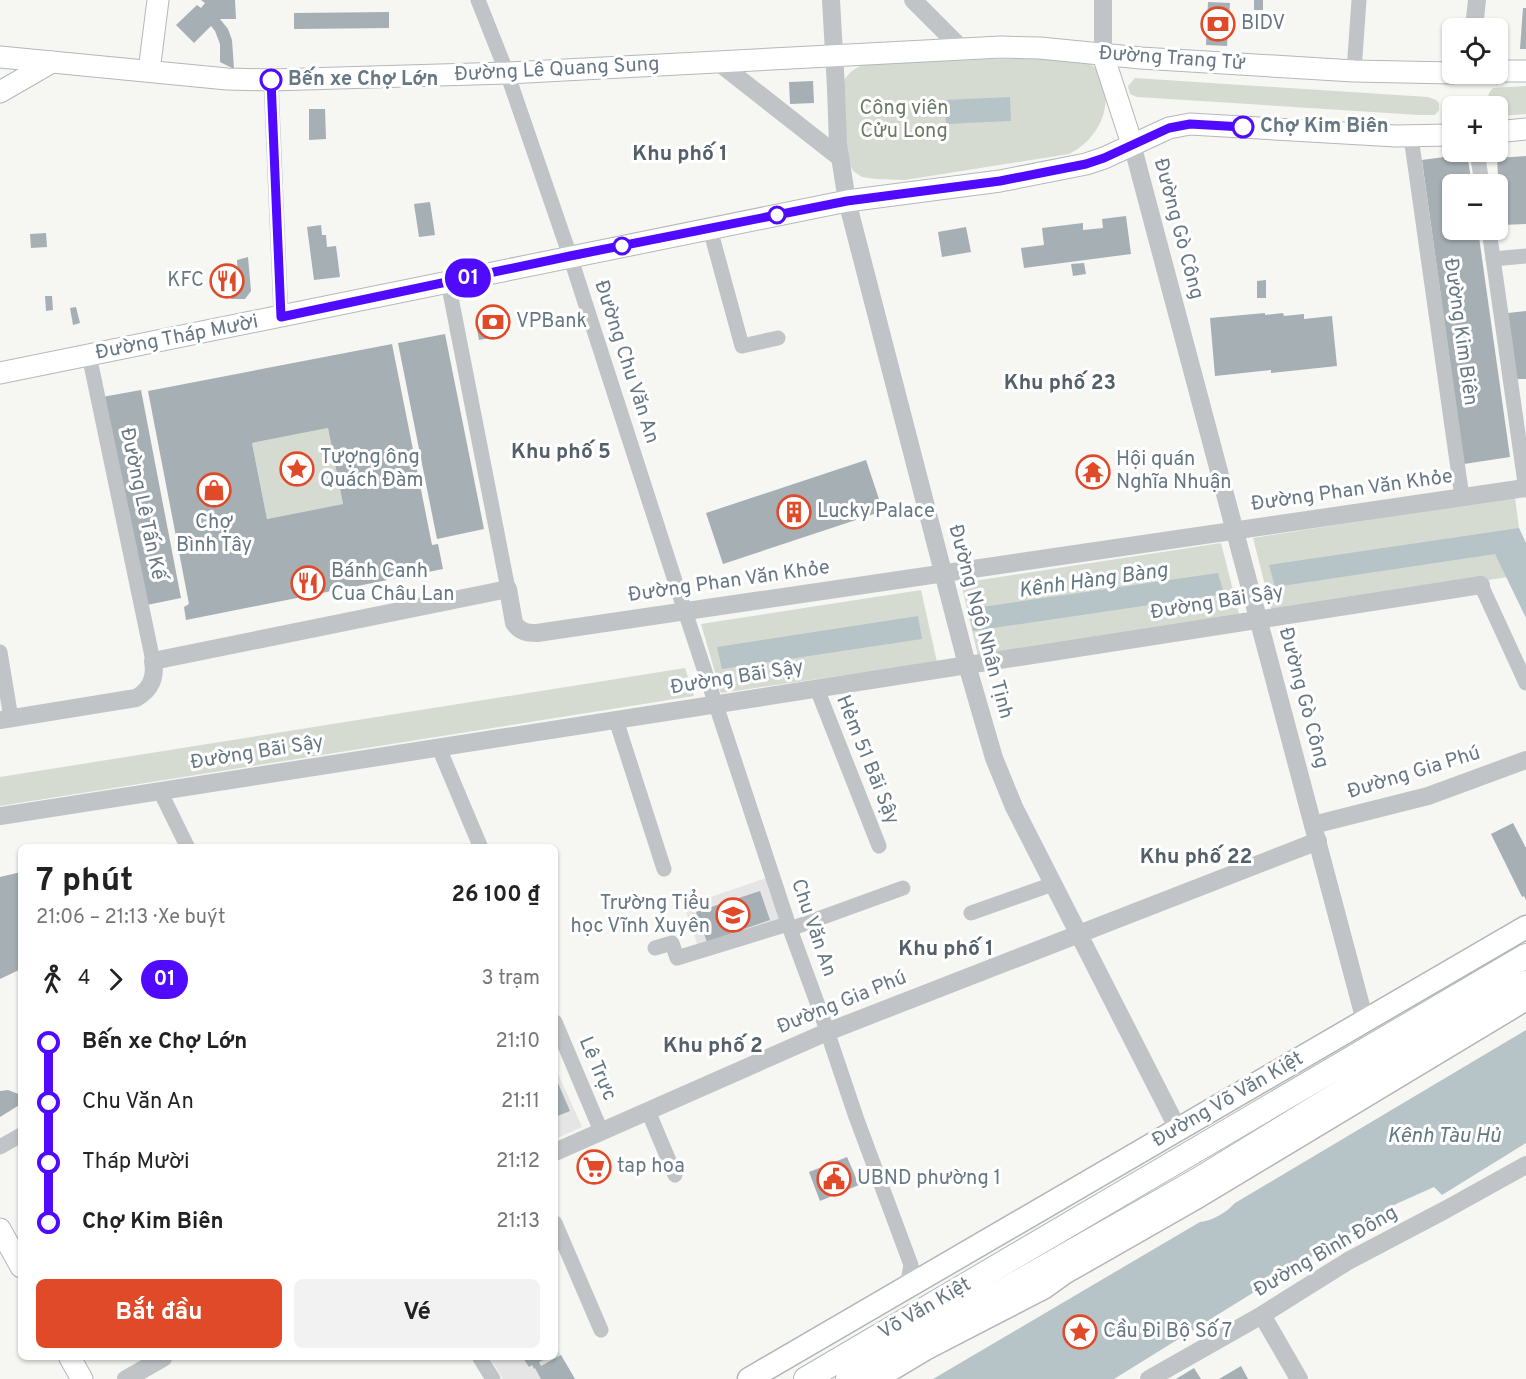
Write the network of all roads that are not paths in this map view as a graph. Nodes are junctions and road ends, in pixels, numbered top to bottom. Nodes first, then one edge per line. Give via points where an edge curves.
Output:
1 (158, 0) edge
2 (478, 0) edge
3 (831, 0) edge
4 (913, 0) edge
5 (1103, 0) edge
6 (1359, 0) edge
7 (1477, 0) edge
8 (1475, 18) edge
9 (962, 49) junction
10 (1103, 55) junction
11 (0, 57) edge
12 (835, 57) junction
13 (52, 62) junction
14 (718, 62) junction
15 (149, 71) junction
16 (1354, 71) junction
17 (1508, 71) edge
18 (1526, 71) edge
19 (507, 73) junction
20 (1442, 73) edge
21 (271, 80) junction
22 (0, 92) edge
23 (1526, 129) edge
24 (1508, 131) edge
25 (1442, 135) edge
26 (1411, 137) junction
27 (1132, 144) junction
28 (839, 157) junction
29 (847, 201) junction
30 (710, 229) junction
31 (1490, 240) edge
32 (570, 256) junction
33 (1526, 256) edge
34 (1493, 259) junction
35 (448, 282) junction
36 (281, 317) junction
37 (778, 338) dead end
38 (89, 355) junction
39 (0, 373) edge
40 (1526, 489) edge
41 (1462, 498) junction
42 (1235, 531) junction
43 (943, 573) junction
44 (1481, 585) joint
45 (508, 589) junction
46 (685, 611) junction
47 (1259, 620) junction
48 (0, 652) edge
49 (153, 661) junction
50 (967, 665) junction
51 (1526, 683) edge
52 (817, 689) junction
53 (716, 705) junction
54 (6, 719) edge
55 (616, 720) junction
56 (439, 748) junction
57 (1526, 760) edge
58 (159, 791) junction
59 (0, 816) edge
60 (1315, 833) junction
61 (186, 844) edge
62 (479, 844) edge
63 (879, 846) dead end
64 (664, 869) dead end
65 (1053, 884) junction
66 (903, 888) dead end
67 (971, 913) dead end
68 (789, 926) junction
69 (1526, 927) edge
70 (1078, 933) junction
71 (656, 948) dead end
72 (1526, 956) edge
73 (1526, 983) edge
74 (1526, 999) edge
75 (1365, 1021) junction
76 (558, 1029) edge
77 (827, 1032) junction
78 (648, 1111) junction
79 (1178, 1129) junction
80 (601, 1131) junction
81 (18, 1137) edge
82 (0, 1147) edge
83 (558, 1151) edge
84 (1526, 1165) edge
85 (675, 1175) dead end
86 (0, 1229) edge
87 (558, 1229) edge
88 (1055, 1257) junction
89 (18, 1262) edge
90 (916, 1275) junction
91 (1262, 1315) junction
92 (602, 1330) dead end
93 (71, 1360) edge
94 (159, 1360) edge
95 (481, 1360) edge
96 (82, 1379) edge
97 (126, 1379) edge
98 (493, 1379) edge
99 (749, 1379) edge
100 (806, 1379) edge
101 (848, 1379) edge
102 (874, 1379) edge
103 (1149, 1379) edge
104 (1299, 1379) edge

1 - 15 main road
2 - 19 street, Đường Chu Văn An
3 - 12 street, Đường Ngô Nhân Tịnh
4 - 9 street
5 - 10 street
6 - 16 street
7 - 8 street
9 - 10 main road, Đường Trang Tử via 1040,48
9 - 12 main road, Đường Lê Quang Sung
10 - 16 main road, Đường Trang Tử
10 - 27 main road
11 - 13 main road, Đường Lê Quang Sung
12 - 14 main road, Đường Lê Quang Sung
12 - 28 street, Đường Ngô Nhân Tịnh
13 - 15 main road, Đường Lê Quang Sung
13 - 22 main road
14 - 19 main road, Đường Lê Quang Sung
14 - 28 street
15 - 21 main road, Đường Lê Quang Sung
16 - 20 main road, Đường Trang Tử
17 - 18 main road
19 - 21 main road, Đường Lê Quang Sung
19 - 32 street, Đường Chu Văn An
21 - 36 street
23 - 24 main road
25 - 26 main road, Đường Tháp Mười
26 - 27 main road, Đường Tháp Mười via 1190,124 1169,128
26 - 41 street, Đường Kim Biên
27 - 29 main road, Đường Tháp Mười via 1086,164 1000,181
27 - 42 street, Đường Gò Công
28 - 29 street, Đường Ngô Nhân Tịnh
29 - 30 main road, Đường Tháp Mười
29 - 43 street, Đường Ngô Nhân Tịnh
30 - 32 main road, Đường Tháp Mười
30 - 37 street via 742,346
31 - 34 street
32 - 35 main road, Đường Tháp Mười
32 - 46 street, Đường Chu Văn An
33 - 34 street
34 - 40 street
35 - 36 main road, Đường Tháp Mười
35 - 45 street
36 - 38 main road, Đường Tháp Mười
38 - 39 main road, Đường Tháp Mười
38 - 49 street, Đường Lê Tấn Kế
40 - 41 street, Đường Phan Văn Khỏe
41 - 42 street, Đường Phan Văn Khỏe
42 - 43 street, Đường Phan Văn Khỏe
42 - 47 street, Đường Gò Công
43 - 46 street, Đường Phan Văn Khỏe
43 - 50 street, Đường Ngô Nhân Tịnh
44 - 47 street, Đường Bãi Sậy
44 - 51 street
45 - 46 street, Đường Phan Văn Khỏe via 514,622 520,630 530,633
45 - 49 street
46 - 53 street, Đường Chu Văn An
47 - 50 street, Đường Bãi Sậy
47 - 60 street, Đường Gò Công
48 - 54 street
49 - 54 street via 151,683 136,698
50 - 52 street, Đường Bãi Sậy
50 - 65 street, Đường Ngô Nhân Tịnh via 1003,782
52 - 53 street, Đường Bãi Sậy
52 - 63 street, Hẻm 51 Bãi Sậy
53 - 55 street, Đường Bãi Sậy
53 - 68 street, Chu Văn An
55 - 56 street, Đường Bãi Sậy
55 - 64 street
56 - 58 street, Đường Bãi Sậy
56 - 62 street
57 - 60 street, Đường Gia Phú
58 - 59 street, Đường Bãi Sậy
58 - 61 street
60 - 70 street, Đường Gia Phú
60 - 75 street, Đường Gò Công
65 - 67 street
65 - 70 street, Đường Ngô Nhân Tịnh
66 - 68 street
68 - 71 street via 677,958 672,943
68 - 77 street, Chu Văn An
69 - 75 main road, Đường Võ Văn Kiệt
70 - 77 street, Đường Gia Phú
70 - 79 street, Đường Ngô Nhân Tịnh
72 - 88 highway, Đường Võ Văn Kiệt
73 - 88 highway via 1198,1180
74 - 88 main road via 1192,1200
75 - 79 main road, Đường Võ Văn Kiệt
76 - 80 street, Lê Trực
77 - 78 street, Đường Gia Phú
77 - 90 street, Chu Văn An
78 - 80 street, Đường Gia Phú
78 - 85 street
79 - 90 main road, Đường Võ Văn Kiệt
80 - 83 street, Đường Gia Phú
81 - 82 street
84 - 91 street, Đường Bình Đông via 1348,1261
86 - 89 main road
87 - 92 street
88 - 100 highway, Võ Văn Kiệt
88 - 101 highway, Võ Văn Kiệt
88 - 102 main road, Võ Văn Kiệt via 1043,1288
90 - 99 main road, Võ Văn Kiệt
91 - 103 street, Đường Bình Đông
91 - 104 street
93 - 96 main road
94 - 97 street
95 - 98 street

